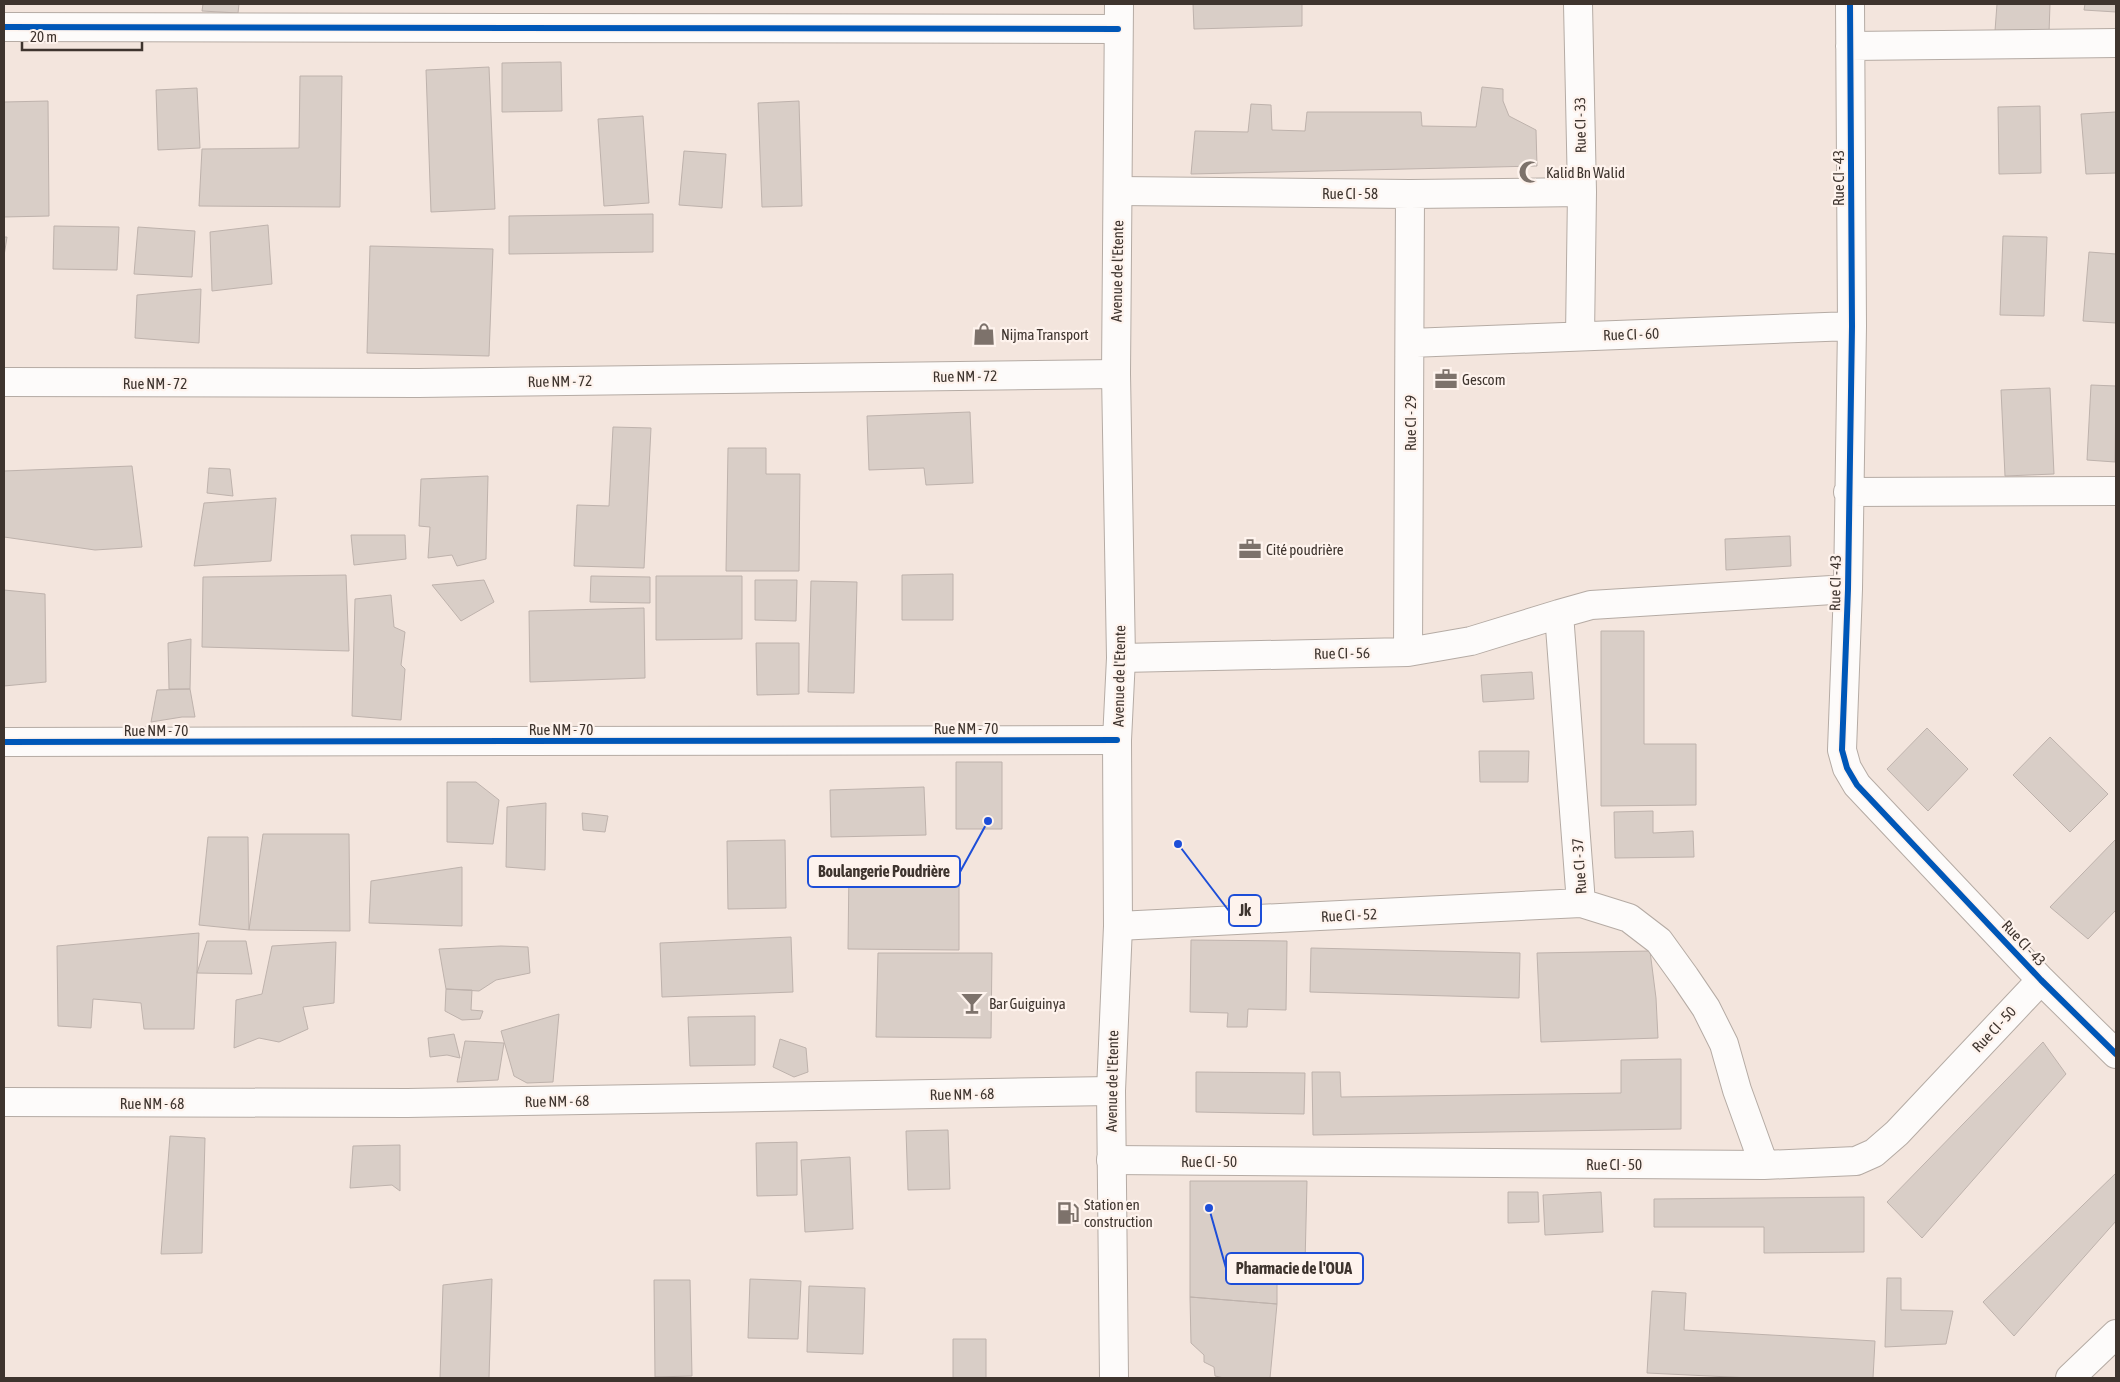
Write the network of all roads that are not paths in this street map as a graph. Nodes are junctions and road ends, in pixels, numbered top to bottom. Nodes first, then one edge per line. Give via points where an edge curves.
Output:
1 (1578, 4) edge
2 (1850, 4) edge
3 (1118, 16) edge
4 (4, 27) edge
5 (2116, 43) edge
6 (1850, 46) junction
7 (1118, 192) junction
8 (1582, 192) junction
9 (1410, 194) junction
10 (1852, 326) junction
11 (1580, 336) junction
12 (1410, 343) junction
13 (1116, 374) junction
14 (4, 382) edge
15 (2116, 491) edge
16 (1848, 492) junction
17 (1848, 589) junction
18 (1559, 614) junction
19 (1408, 652) junction
20 (1121, 658) junction
21 (1117, 740) junction
22 (4, 742) edge
23 (1582, 903) junction
24 (1118, 926) junction
25 (2041, 980) junction
26 (2116, 1054) edge
27 (1111, 1091) junction
28 (4, 1102) edge
29 (1111, 1160) junction
30 (1764, 1165) junction
31 (2116, 1334) edge
32 (1114, 1378) edge
33 (2070, 1378) edge

1 - 8 street, Rue CI - 33
2 - 6 street, Rue CI - 43
3 - 4 street
3 - 7 street, Avenue de l'Etente
5 - 6 street
6 - 10 street, Rue CI - 43
7 - 9 street, Rue CI - 58
7 - 13 street, Avenue de l'Etente
8 - 9 street, Rue CI - 58
8 - 11 street, Rue CI - 33
9 - 12 street, Rue CI - 29
10 - 11 street, Rue CI - 60
10 - 16 street, Rue CI - 43
11 - 12 street, Rue CI - 60
12 - 19 street, Rue CI - 29
13 - 14 street, Rue NM - 72 via 418,383
13 - 20 street, Avenue de l'Etente
15 - 16 street
16 - 17 street, Rue CI - 43
17 - 18 street via 1591,605
17 - 25 street, Rue CI - 43 via 1842,750 1847,768 1857,785
18 - 19 street, Rue CI - 56 via 1472,641
18 - 23 street, Rue CI - 37
19 - 20 street, Rue CI - 56
20 - 21 street, Avenue de l'Etente
21 - 22 street, Rue NM - 70
21 - 24 street, Avenue de l'Etente
23 - 24 street, Rue CI - 52
23 - 30 street, Rue CI - 37 via 1629,918 1659,941 1685,977 1706,1008 1724,1044
24 - 27 street, Avenue de l'Etente
25 - 26 street, Rue CI - 43
25 - 30 street, Rue CI - 50 via 1897,1133 1874,1153 1856,1161
27 - 28 street, Rue NM - 68 via 407,1103
27 - 29 street, Avenue de l'Etente
29 - 30 street, Rue CI - 50
29 - 32 street, Avenue de l'Etente
31 - 33 street

